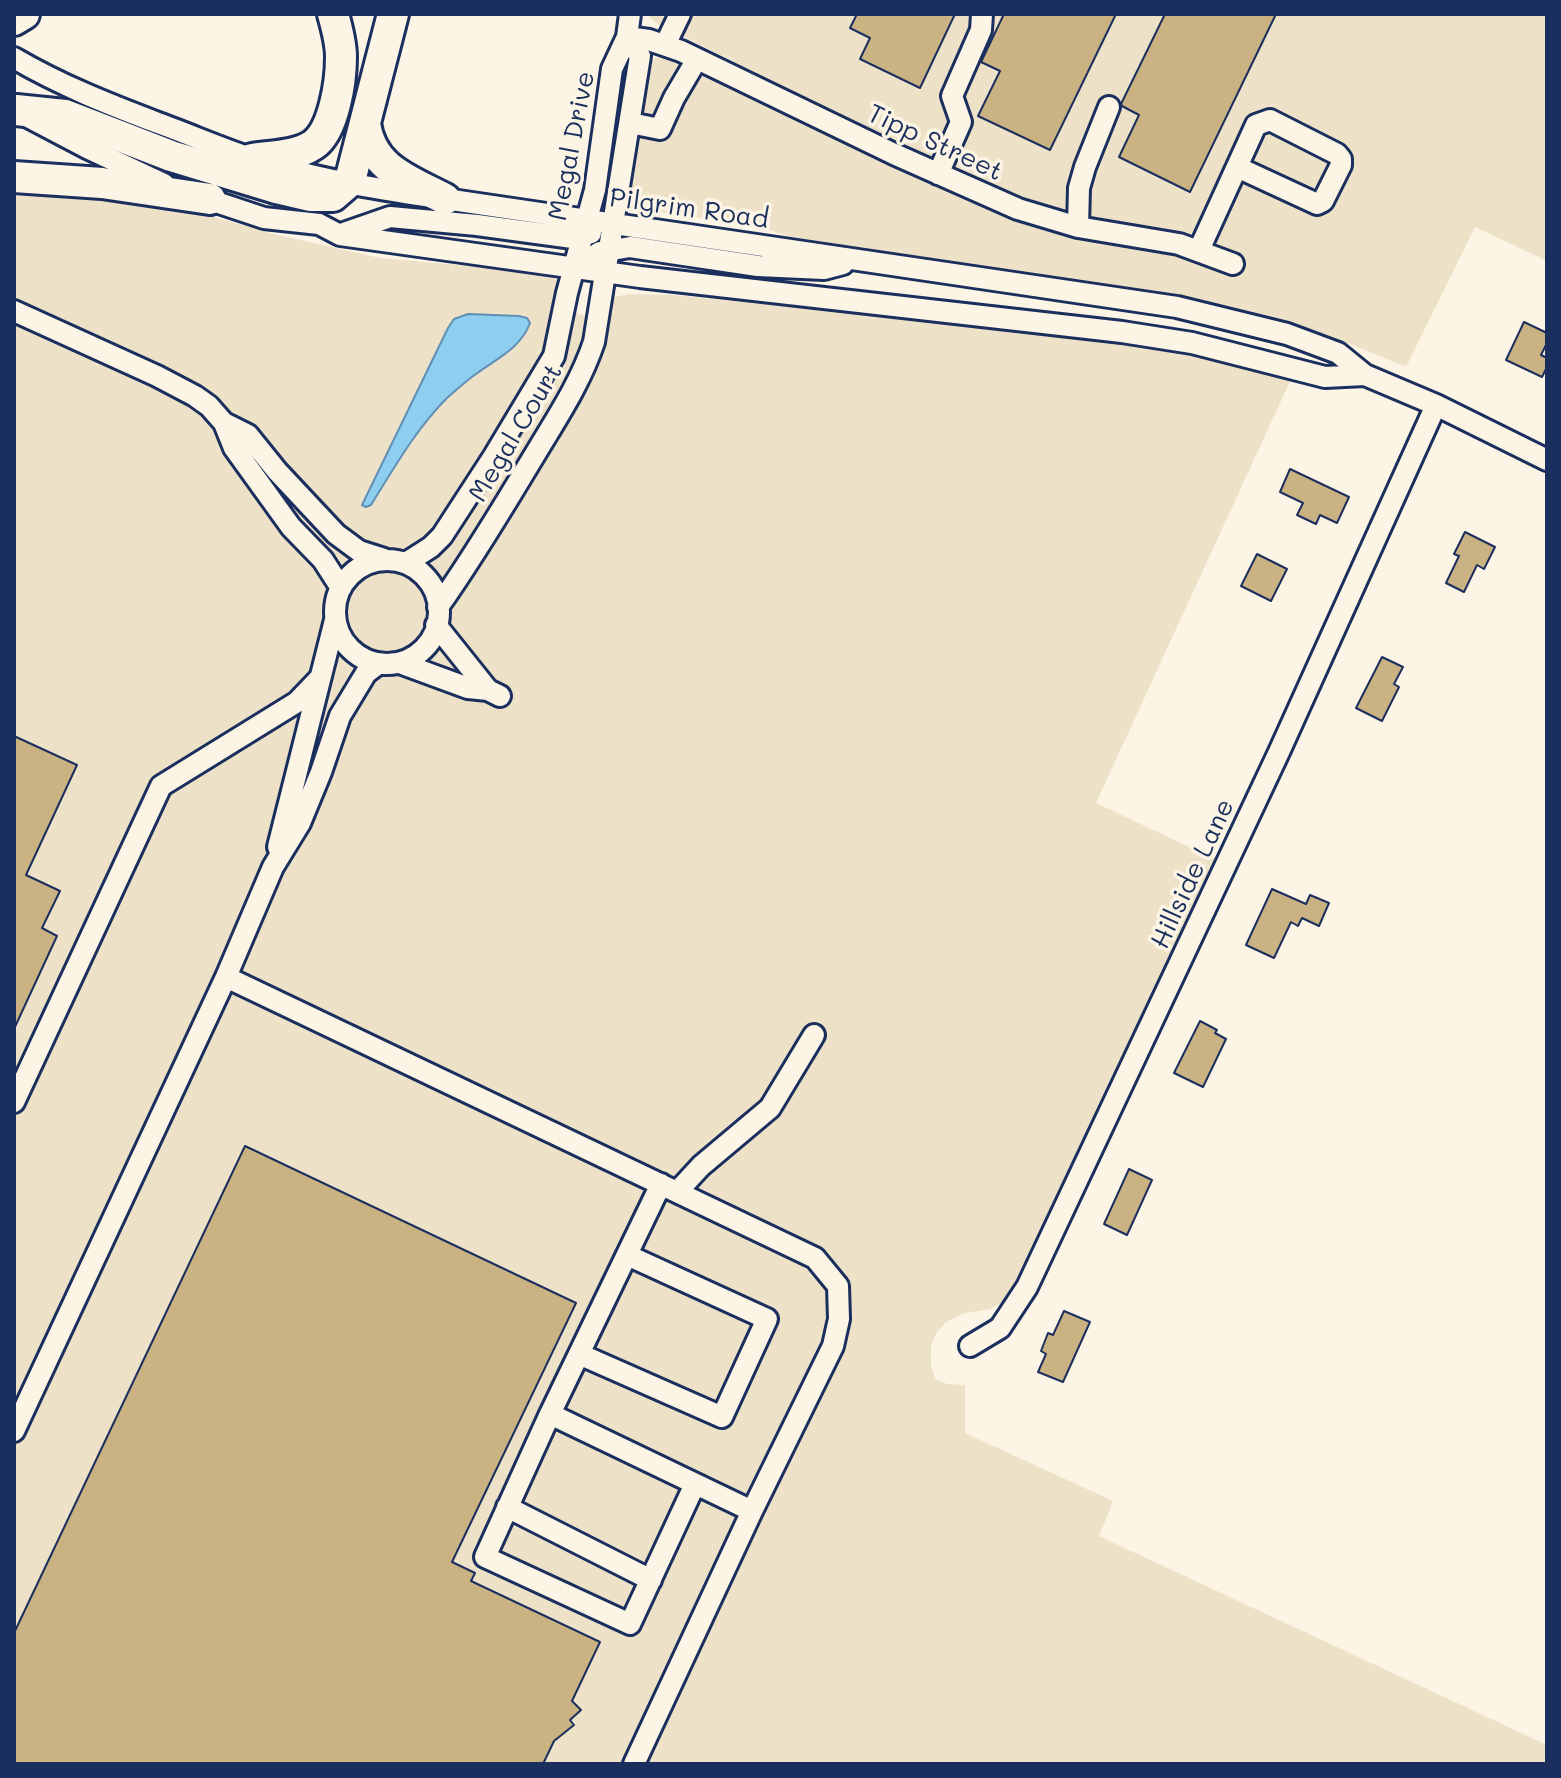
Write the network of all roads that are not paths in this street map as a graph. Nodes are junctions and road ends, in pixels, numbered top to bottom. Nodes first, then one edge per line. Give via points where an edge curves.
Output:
1 (24, 14) edge
2 (333, 14) edge
3 (393, 14) edge
4 (630, 14) edge
5 (680, 14) edge
6 (982, 14) edge
7 (14, 20) edge
8 (627, 37) junction
9 (665, 45) junction
10 (16, 59) edge
11 (697, 59) junction
12 (1109, 107) dead end
13 (15, 110) edge
14 (365, 123) junction
15 (630, 123) junction
16 (252, 159) junction
17 (1237, 167) junction
18 (938, 174) junction
19 (14, 177) edge
20 (348, 183) junction
21 (210, 199) junction
22 (445, 199) junction
23 (614, 224) junction
24 (1078, 227) junction
25 (584, 229) junction
26 (340, 235) junction
27 (610, 249) junction
28 (1199, 250) junction
29 (860, 260) junction
30 (1233, 264) dead end
31 (574, 268) junction
32 (607, 272) junction
33 (14, 311) edge
34 (1365, 375) junction
35 (1436, 405) junction
36 (224, 423) junction
37 (1547, 460) edge
38 (384, 559) junction
39 (406, 563) junction
40 (341, 588) junction
41 (437, 616) junction
42 (335, 620) junction
43 (400, 663) junction
44 (378, 664) junction
45 (320, 678) junction
46 (273, 867) junction
47 (226, 977) junction
48 (814, 1035) dead end
49 (14, 1102) edge
50 (669, 1188) junction
51 (627, 1255) junction
52 (970, 1346) dead end
53 (579, 1354) junction
54 (550, 1414) junction
55 (14, 1431) edge
56 (695, 1484) junction
57 (507, 1507) junction
58 (752, 1511) junction
59 (651, 1580) junction
60 (634, 1764) edge

1 - 7 highway
2 - 16 highway via 341,58 335,105 325,132 307,148
3 - 14 highway
4 - 8 street, Megal Drive
5 - 9 street
6 - 18 street via 981,30 952,96 961,122
8 - 9 street, Tipp Street
8 - 15 street, Megal Drive via 640,56
8 - 25 street, Megal Drive via 612,69
9 - 11 street, Tipp Street
10 - 16 street, Pilgrim Road via 75,90
11 - 15 street via 660,129
11 - 18 street, Tipp Street
12 - 24 street via 1079,188
13 - 20 highway via 65,115 171,156 298,194 327,197
13 - 21 street, Pilgrim Road via 158,181
14 - 20 highway
14 - 22 highway via 381,161
15 - 23 street, Megal Drive
16 - 20 street, Pilgrim Road
17 - 17 street via 1256,125 1270,120 1341,159 1317,204
17 - 28 street
18 - 24 street, Tipp Street via 1018,209
19 - 21 highway
20 - 22 street, Pilgrim Road
21 - 26 street, Pilgrim Road via 264,218 319,224
22 - 25 street, Pilgrim Road
23 - 25 street
23 - 27 street, Megal Drive
23 - 29 street, Pilgrim Road
24 - 28 street, Tipp Street
25 - 26 street via 573,238 390,217
25 - 31 street, Megal Drive
26 - 31 street, Pilgrim Road
27 - 29 street via 824,269
27 - 31 street
27 - 32 street, Megal Drive
28 - 30 street, Tipp Street
29 - 34 street, Pilgrim Road via 1177,307 1313,343 1338,353
31 - 32 street, Pilgrim Road
31 - 39 street, Megal Court via 545,374 442,536
32 - 34 street, Pilgrim Road via 1122,332 1192,343 1325,377
32 - 41 street, Megal Court via 598,327 581,377
33 - 36 street via 178,386
34 - 35 street, Pilgrim Road
35 - 37 street, Pilgrim Road
35 - 52 street, Hillside Lane via 1027,1287 1000,1328
36 - 38 street via 248,435 336,534 359,551
36 - 40 street via 248,468
38 - 39 street
38 - 40 street via 363,565
39 - 41 street via 424,575 436,593
40 - 42 street
41 - 43 street via 433,636 419,653
41 - 43 street via 494,693
42 - 44 street via 342,640 358,656
42 - 45 street
43 - 44 street
44 - 46 street via 366,673 340,716 300,823
45 - 46 street
45 - 49 street via 297,702 161,786
46 - 47 street
47 - 50 street
47 - 55 street
48 - 50 street via 770,1108
50 - 51 street
50 - 58 street via 815,1258 838,1286 833,1346
51 - 53 street
51 - 53 street via 767,1319 722,1417
53 - 54 street
54 - 56 street
54 - 57 street
56 - 58 street
56 - 59 street
57 - 59 street
57 - 59 street via 485,1557 630,1624
58 - 60 street

